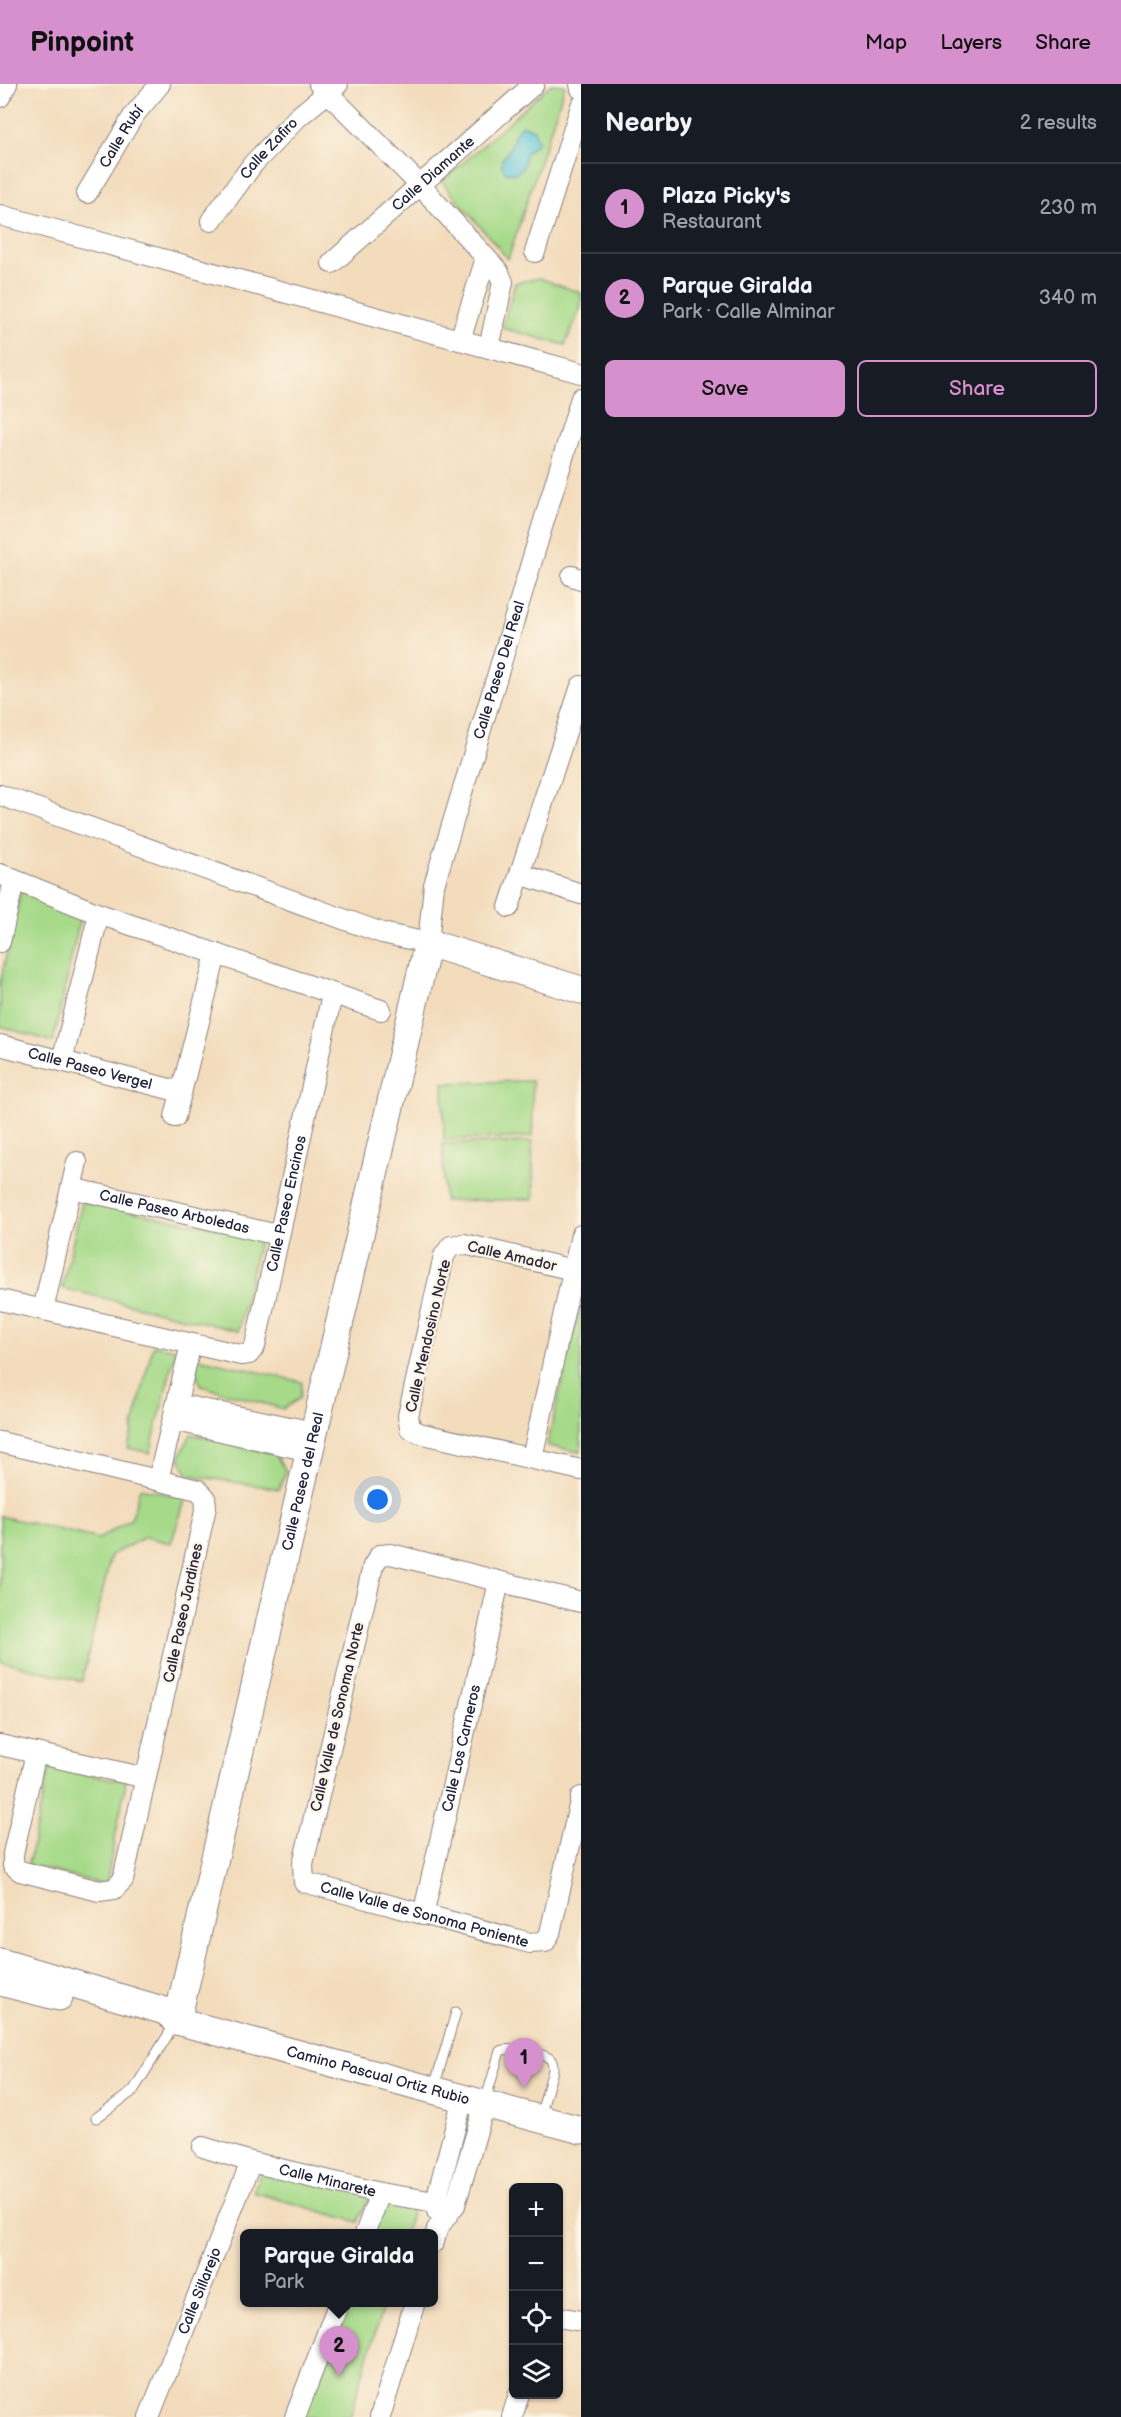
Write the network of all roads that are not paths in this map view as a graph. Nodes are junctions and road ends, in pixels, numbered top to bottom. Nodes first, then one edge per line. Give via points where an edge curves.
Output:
1 (7, 84) edge
2 (160, 84) edge
3 (534, 84) edge
4 (579, 84) edge
5 (328, 87) edge
6 (581, 89) edge
7 (0, 97) edge
8 (581, 106) edge
9 (419, 184) junction
10 (87, 194) dead end
11 (0, 215) edge
12 (211, 222) dead end
13 (535, 252) dead end
14 (486, 258) junction
15 (332, 263) dead end
16 (460, 339) junction
17 (489, 348) junction
18 (581, 373) edge
19 (581, 398) edge
20 (581, 686) edge
21 (0, 795) edge
22 (520, 874) junction
23 (7, 877) edge
24 (581, 894) edge
25 (509, 907) dead end
26 (99, 914) junction
27 (0, 942) edge
28 (428, 943) junction
29 (216, 954) junction
30 (581, 990) edge
31 (332, 995) junction
32 (381, 1010) dead end
33 (0, 1045) edge
34 (62, 1061) junction
35 (181, 1092) junction
36 (175, 1117) dead end
37 (77, 1162) dead end
38 (71, 1188) junction
39 (278, 1235) junction
40 (581, 1235) edge
41 (451, 1246) joint
42 (573, 1270) junction
43 (0, 1300) edge
44 (43, 1310) junction
45 (191, 1344) junction
46 (175, 1412) junction
47 (0, 1442) edge
48 (311, 1442) junction
49 (532, 1458) junction
50 (581, 1470) edge
51 (158, 1480) junction
52 (499, 1582) junction
53 (581, 1602) edge
54 (0, 1745) edge
55 (36, 1753) junction
56 (146, 1778) junction
57 (581, 1797) edge
58 (304, 1882) joint
59 (423, 1915) junction
60 (0, 1962) edge
61 (0, 1983) edge
62 (456, 2012) dead end
63 (177, 2021) junction
64 (434, 2091) junction
65 (474, 2101) junction
66 (96, 2118) dead end
67 (539, 2119) junction
68 (580, 2126) edge
69 (203, 2147) dead end
70 (250, 2162) junction
71 (380, 2193) junction
72 (446, 2203) junction
73 (367, 2229) edge
74 (437, 2229) edge
75 (337, 2307) edge
76 (413, 2307) edge
77 (517, 2399) edge
78 (149, 2417) edge
79 (295, 2417) edge
80 (380, 2417) edge
81 (512, 2417) edge

1 - 7 street
2 - 10 street, Calle Rubí via 134,115
3 - 9 street, Calle Diamante
4 - 6 street
5 - 9 street
5 - 12 street, Calle Zafiro via 252,164
8 - 13 street
9 - 14 street
9 - 15 street, Calle Diamante
11 - 16 street
14 - 16 street
14 - 17 street via 503,282
16 - 17 street
17 - 18 street
19 - 28 street, Calle Paseo Del Real via 434,885
20 - 22 street
21 - 28 street via 382,933
22 - 24 street
22 - 25 street
23 - 26 street
23 - 27 street
26 - 29 street
26 - 34 street
28 - 30 street
28 - 48 street, Calle Paseo del Real
29 - 31 street
29 - 35 street
31 - 32 street
31 - 39 street, Calle Paseo Encinos
33 - 34 street, Calle Paseo Vergel
34 - 35 street, Calle Paseo Vergel
35 - 36 street
37 - 38 street
38 - 39 street, Calle Paseo Arboledas
38 - 44 street
39 - 45 street, Calle Paseo Encinos via 255,1346 249,1354
40 - 42 street
41 - 42 street, Calle Amador via 464,1244
41 - 49 street, Calle Mendosino Norte via 444,1256 408,1416 410,1428
42 - 49 street
43 - 44 street, Calle Paseo Encinos
44 - 45 street, Calle Paseo Encinos
45 - 46 street
46 - 48 street
46 - 51 street
47 - 51 street, Calle Paseo Jardines
48 - 63 street, Calle Paseo del Real
49 - 50 street
51 - 56 street, Calle Paseo Jardines via 198,1490 205,1497 206,1507
52 - 53 street
52 - 58 street, Calle Valle de Sonoma Norte via 391,1554 380,1555 373,1566 303,1864
52 - 59 street, Calle Los Carneros
54 - 55 street
55 - 56 street
55 - 56 street, Calle Paseo Jardines via 12,1854 13,1865 20,1871 99,1891 114,1889 123,1880
57 - 59 street, Calle Valle de Sonoma Poniente via 545,1942 530,1943
58 - 59 street, Calle Valle de Sonoma Poniente
60 - 63 street, Camino Pascual Ortiz Rubio via 165,2011
61 - 63 street, Camino Pascual Ortiz Rubio via 165,2024
62 - 64 lane
63 - 64 street, Camino Pascual Ortiz Rubio
63 - 66 lane via 133,2091
64 - 65 street, Camino Pascual Ortiz Rubio
65 - 67 street, Camino Pascual Ortiz Rubio
65 - 67 lane via 500,2051 510,2048 548,2057 553,2070
65 - 72 street
67 - 68 street, Camino Pascual Ortiz Rubio
69 - 70 street, Calle Minarete
70 - 71 street, Calle Minarete
70 - 78 street, Calle Sillarejo
71 - 72 street, Calle Minarete
71 - 73 street
72 - 74 street
75 - 79 street
76 - 80 street
77 - 81 street

